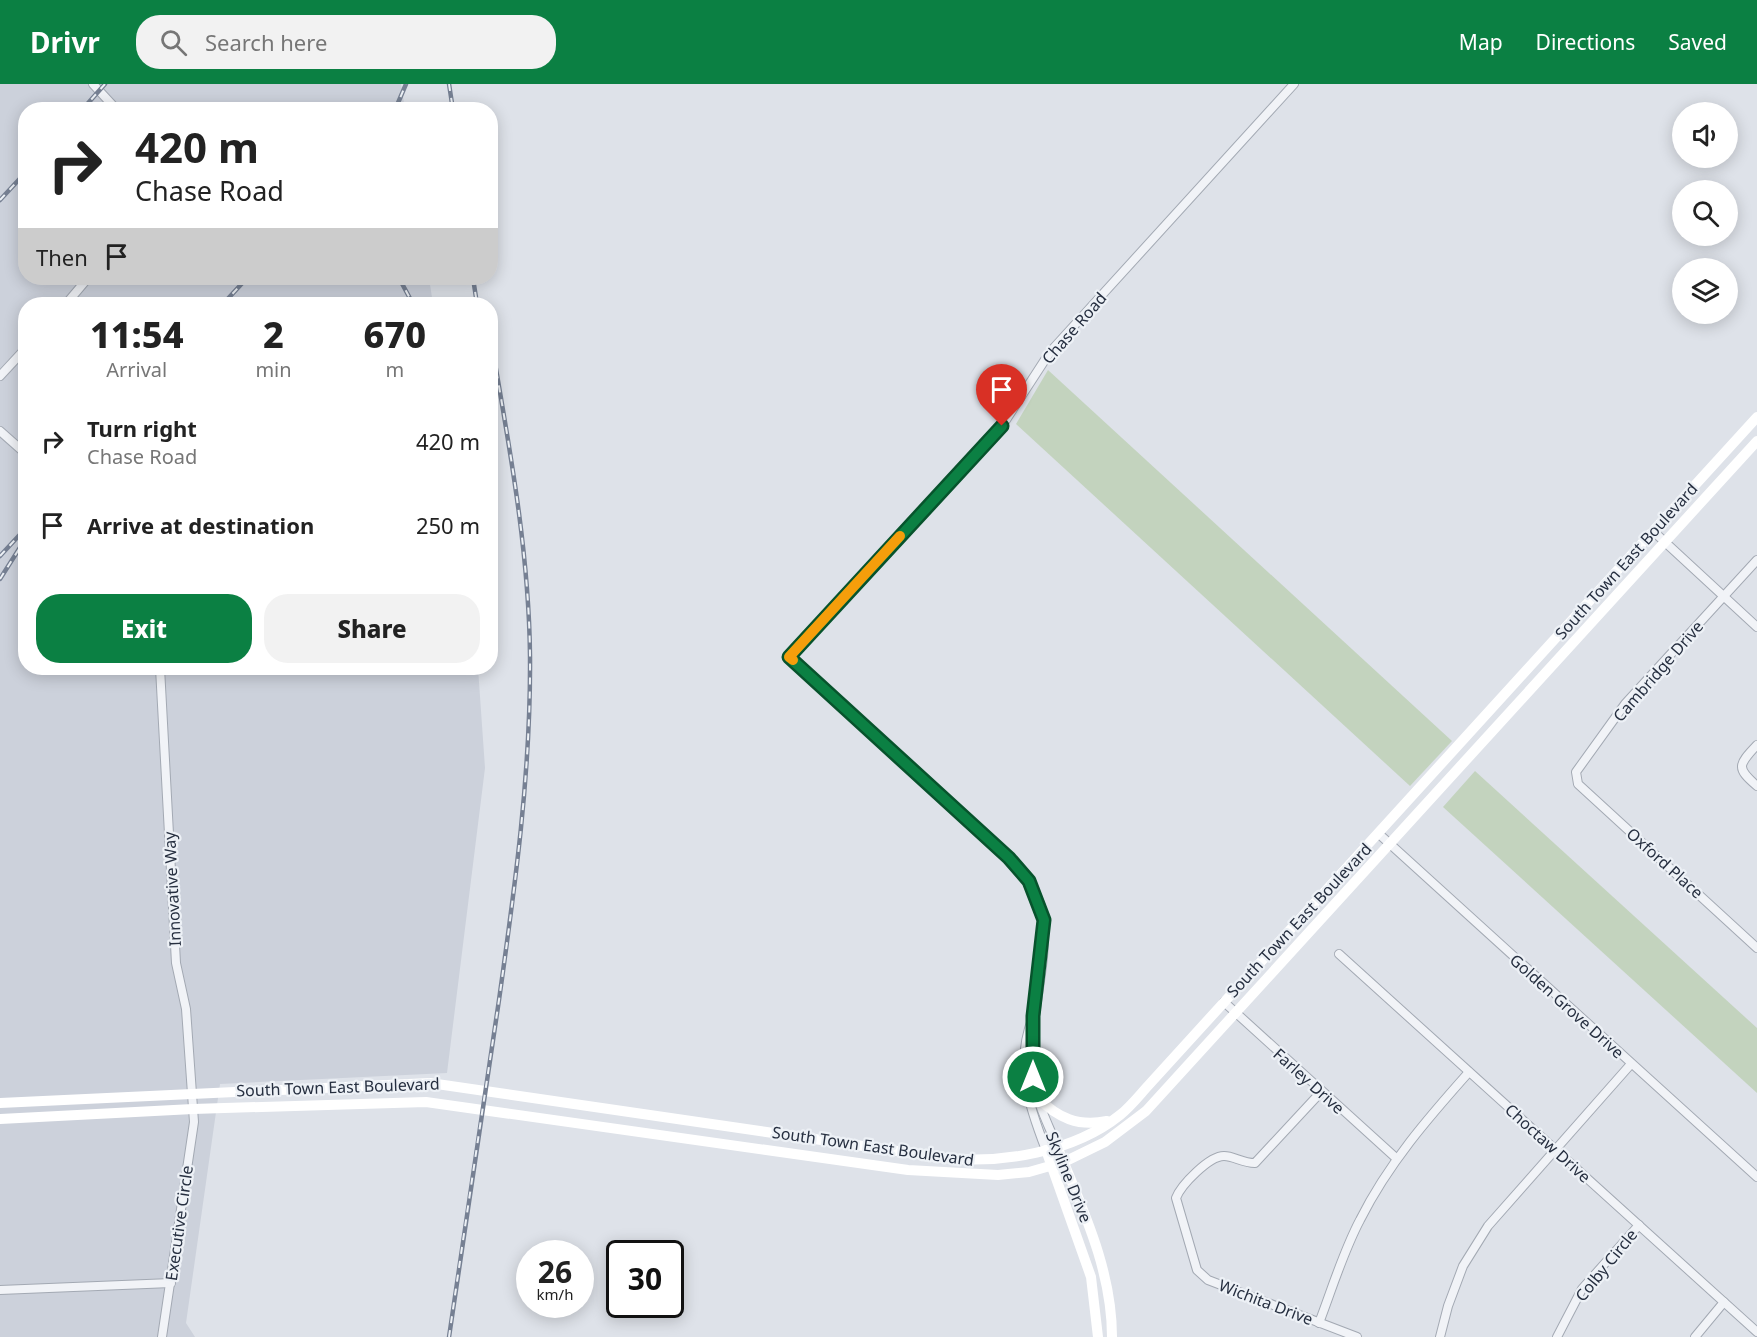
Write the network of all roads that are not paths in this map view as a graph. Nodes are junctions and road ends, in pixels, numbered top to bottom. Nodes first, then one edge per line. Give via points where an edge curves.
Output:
1 (93, 84) edge
2 (1294, 84) edge
3 (110, 102) edge
4 (82, 285) edge
5 (72, 297) edge
6 (18, 357) edge
7 (0, 376) edge
8 (1757, 417) edge
9 (0, 431) edge
10 (1757, 441) edge
11 (18, 447) edge
12 (1653, 531) junction
13 (1664, 541) junction
14 (1757, 560) edge
15 (1724, 597) junction
16 (1757, 627) edge
17 (789, 657) joint
18 (160, 675) edge
19 (1757, 745) edge
20 (1575, 777) joint
21 (1757, 786) edge
22 (1378, 834) junction
23 (1389, 844) junction
24 (1757, 948) edge
25 (1339, 954) dead end
26 (1224, 1002) junction
27 (1234, 1011) junction
28 (1033, 1016) junction
29 (1631, 1064) junction
30 (1469, 1072) junction
31 (322, 1087) junction
32 (192, 1092) junction
33 (1322, 1092) junction
34 (1038, 1098) junction
35 (0, 1103) edge
36 (323, 1105) junction
37 (193, 1109) junction
38 (0, 1119) edge
39 (1113, 1120) junction
40 (1057, 1146) junction
41 (1555, 1149) junction
42 (1046, 1150) junction
43 (1396, 1158) junction
44 (1064, 1162) junction
45 (1052, 1167) junction
46 (1757, 1177) edge
47 (1639, 1225) junction
48 (171, 1283) junction
49 (0, 1290) edge
50 (1724, 1302) junction
51 (1319, 1323) junction
52 (1757, 1332) edge
53 (162, 1337) edge
54 (1098, 1337) edge
55 (1112, 1337) edge
56 (1357, 1337) edge
57 (1440, 1337) edge
58 (1557, 1337) edge
59 (1695, 1337) edge

1 - 3 street
2 - 17 street, Chase Road via 1050,352 1002,426
4 - 5 street
6 - 7 street
8 - 12 main road, South Town East Boulevard
9 - 11 street
10 - 13 main road, South Town East Boulevard
12 - 13 street
12 - 22 main road, South Town East Boulevard
13 - 15 street
13 - 23 main road, South Town East Boulevard
14 - 15 street, Cambridge Drive
15 - 16 street
15 - 20 street, Cambridge Drive via 1625,704
17 - 28 street, Skyline Drive via 1009,858 1029,881 1044,920
18 - 32 street, Innovative Way via 176,963 186,1009
19 - 21 street via 1741,768
20 - 24 street, Oxford Place via 1578,784
22 - 23 street, Golden Grove Drive
22 - 26 main road, South Town East Boulevard
23 - 27 main road, South Town East Boulevard
23 - 29 street, Golden Grove Drive
25 - 30 street, Choctaw Drive
26 - 27 street, Farley Drive
26 - 39 main road, South Town East Boulevard
27 - 33 street, Farley Drive
27 - 44 main road, South Town East Boulevard via 1146,1111 1105,1142
28 - 34 street, Skyline Drive via 1033,1077
28 - 42 street, Skyline Drive via 1026,1033 1025,1089
29 - 41 street
29 - 46 street, Golden Grove Drive
30 - 41 street, Choctaw Drive
30 - 43 street
31 - 32 main road, South Town East Boulevard
31 - 36 main road
31 - 42 main road, South Town East Boulevard via 430,1083 462,1086 978,1161
32 - 35 main road, South Town East Boulevard
32 - 37 street, Innovative Way
33 - 43 street, Farley Drive
33 - 51 street, Wichita Drive via 1255,1163 1224,1156 1212,1159 1180,1187 1176,1198 1197,1270 1208,1280
34 - 39 main road via 1069,1120 1090,1124
34 - 40 street, Skyline Drive
36 - 37 main road, South Town East Boulevard
36 - 45 main road, South Town East Boulevard via 386,1101 456,1104 908,1170 998,1175
37 - 38 main road, South Town East Boulevard
37 - 48 street, Executive Circle
39 - 40 main road, South Town East Boulevard
40 - 42 main road, South Town East Boulevard
40 - 44 main road, Skyline Drive
41 - 47 street, Choctaw Drive
41 - 57 street via 1488,1226 1463,1266
42 - 45 main road, Skyline Drive
43 - 51 street via 1359,1221
44 - 45 main road, South Town East Boulevard
44 - 55 main road, Skyline Drive via 1105,1274
45 - 54 main road, Skyline Drive via 1091,1276
47 - 50 street, Choctaw Drive
47 - 58 street, Colby Circle via 1582,1289
48 - 49 street
48 - 53 street, Executive Circle
50 - 52 street, Choctaw Drive
50 - 59 street
51 - 56 street, Wichita Drive

